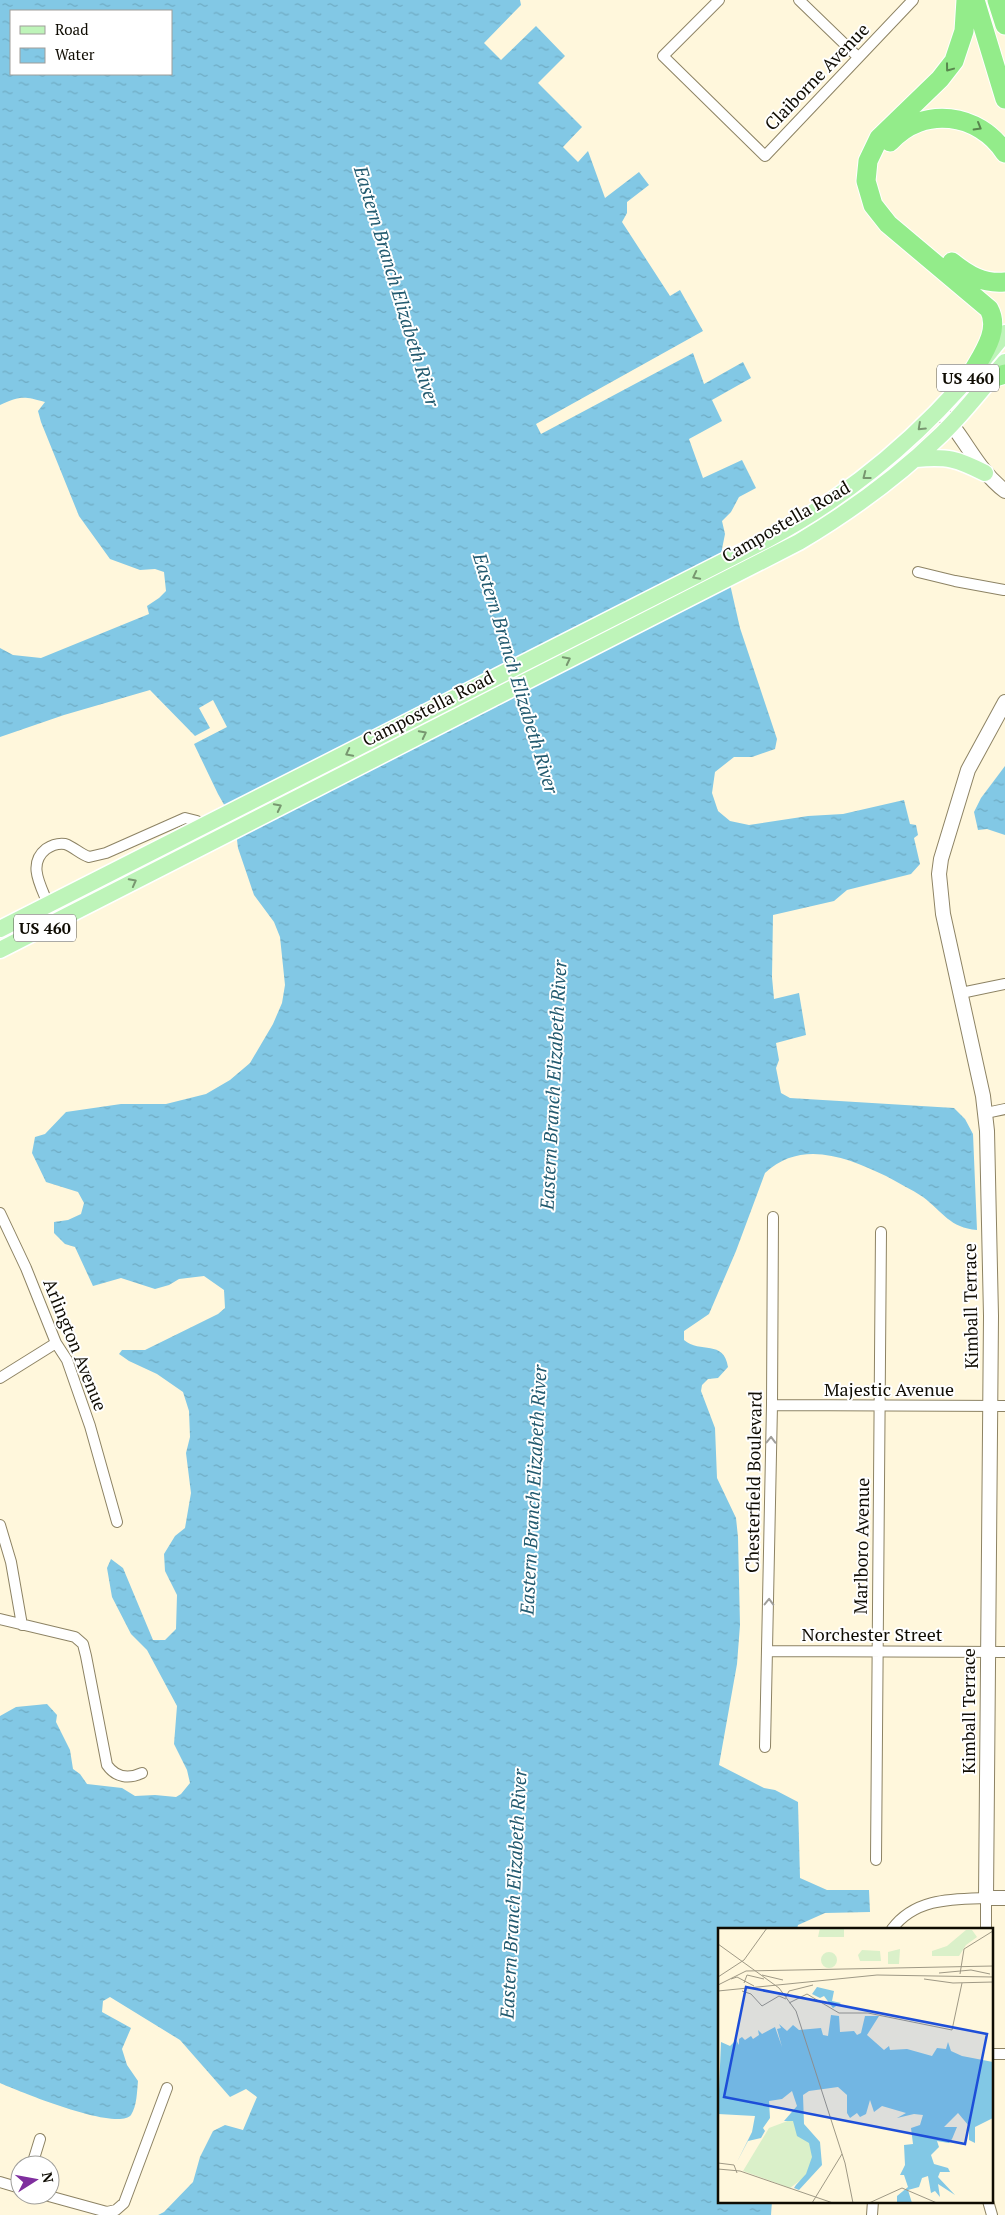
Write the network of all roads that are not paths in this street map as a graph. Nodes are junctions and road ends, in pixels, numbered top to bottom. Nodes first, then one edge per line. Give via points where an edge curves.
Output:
1 (718, 0) edge
2 (799, 0) edge
3 (913, 0) edge
4 (966, 0) edge
5 (975, 0) edge
6 (997, 0) edge
7 (1005, 25) edge
8 (858, 58) junction
9 (1005, 99) edge
10 (1005, 153) edge
11 (1005, 282) edge
12 (1005, 333) edge
13 (1005, 362) edge
14 (970, 375) junction
15 (998, 376) edge
16 (939, 410) junction
17 (952, 423) junction
18 (916, 458) junction
19 (985, 474) junction
20 (1005, 491) edge
21 (918, 572) dead end
22 (1004, 590) edge
23 (1005, 702) edge
24 (196, 820) dead end
25 (48, 904) junction
26 (0, 928) edge
27 (0, 950) edge
28 (1005, 984) edge
29 (961, 994) junction
30 (1005, 1109) edge
31 (986, 1113) junction
32 (0, 1213) edge
33 (773, 1217) dead end
34 (881, 1232) dead end
35 (56, 1343) junction
36 (0, 1378) edge
37 (772, 1406) junction
38 (880, 1406) junction
39 (990, 1406) junction
40 (1005, 1406) edge
41 (117, 1522) dead end
42 (0, 1525) edge
43 (0, 1619) edge
44 (22, 1625) junction
45 (768, 1651) junction
46 (878, 1651) junction
47 (988, 1652) junction
48 (1005, 1652) edge
49 (765, 1747) dead end
50 (142, 1773) dead end
51 (876, 1860) dead end
52 (986, 1898) junction
53 (1005, 1898) edge
54 (893, 1928) edge
55 (986, 1928) edge
56 (992, 2054) edge
57 (1005, 2054) edge
58 (167, 2088) dead end
59 (40, 2140) dead end
60 (35, 2155) edge
61 (60, 2199) edge
62 (873, 2202) edge
63 (988, 2202) edge
64 (872, 2215) edge
65 (992, 2215) edge

1 - 8 street, Claiborne Avenue via 663,56 765,156
2 - 8 street
3 - 8 street, Claiborne Avenue
4 -> 14 highway via 964,31 954,61 940,79 879,138 870,155 866,174 871,200 884,220 989,309 992,332
5 - 9 highway
6 - 7 highway
11 -> 10 highway via 988,281 966,273 906,225 884,201 877,176 881,156 891,140 908,127 928,120 949,118 968,122 989,134
12 - 14 main road, US 460
13 - 15 main road, US 460
14 - 16 main road, US 460
15 - 17 main road, US 460
16 - 17 street
16 -> 25 main road, Campostella Road / US 460 via 870,473 838,498 791,527
17 - 18 main road, US 460
17 - 19 street
18 - 19 main road via 962,461
27 -> 18 main road, Campostella Road / US 460 via 799,542 875,492
19 - 20 street
21 - 22 street
23 - 29 street, Kimball Terrace via 968,770 941,859 939,874 943,914
24 - 25 street via 185,818 90,857 64,844 50,846 39,856 36,864
25 - 26 main road, Campostella Road / US 460
28 - 29 street
29 - 31 street, Kimball Terrace
30 - 31 street
31 - 39 street, Kimball Terrace
32 - 35 street, Arlington Avenue
33 - 37 street, Chesterfield Boulevard
34 - 38 street, Marlboro Avenue
35 - 36 street
35 - 41 street, Arlington Avenue via 67,1360 90,1426
37 - 38 street, Majestic Avenue
45 -> 37 street, Chesterfield Boulevard
38 - 39 street, Majestic Avenue
38 - 46 street, Marlboro Avenue
39 - 40 street, Majestic Avenue
39 - 47 street, Kimball Terrace
42 - 44 street via 13,1571
43 - 44 street
44 - 50 street via 74,1637 82,1644 107,1765 127,1777
45 - 46 street, Norchester Street
45 - 49 street, Chesterfield Boulevard
46 - 47 street, Norchester Street
46 - 51 street, Marlboro Avenue
47 - 48 street, Norchester Street
47 - 52 street, Kimball Terrace
52 - 53 street
52 - 54 street via 941,1899 921,1906
52 - 55 street, Kimball Terrace
56 - 57 street
58 - 61 street via 124,2203 107,2212
59 - 60 street
62 - 64 street
63 - 65 street

